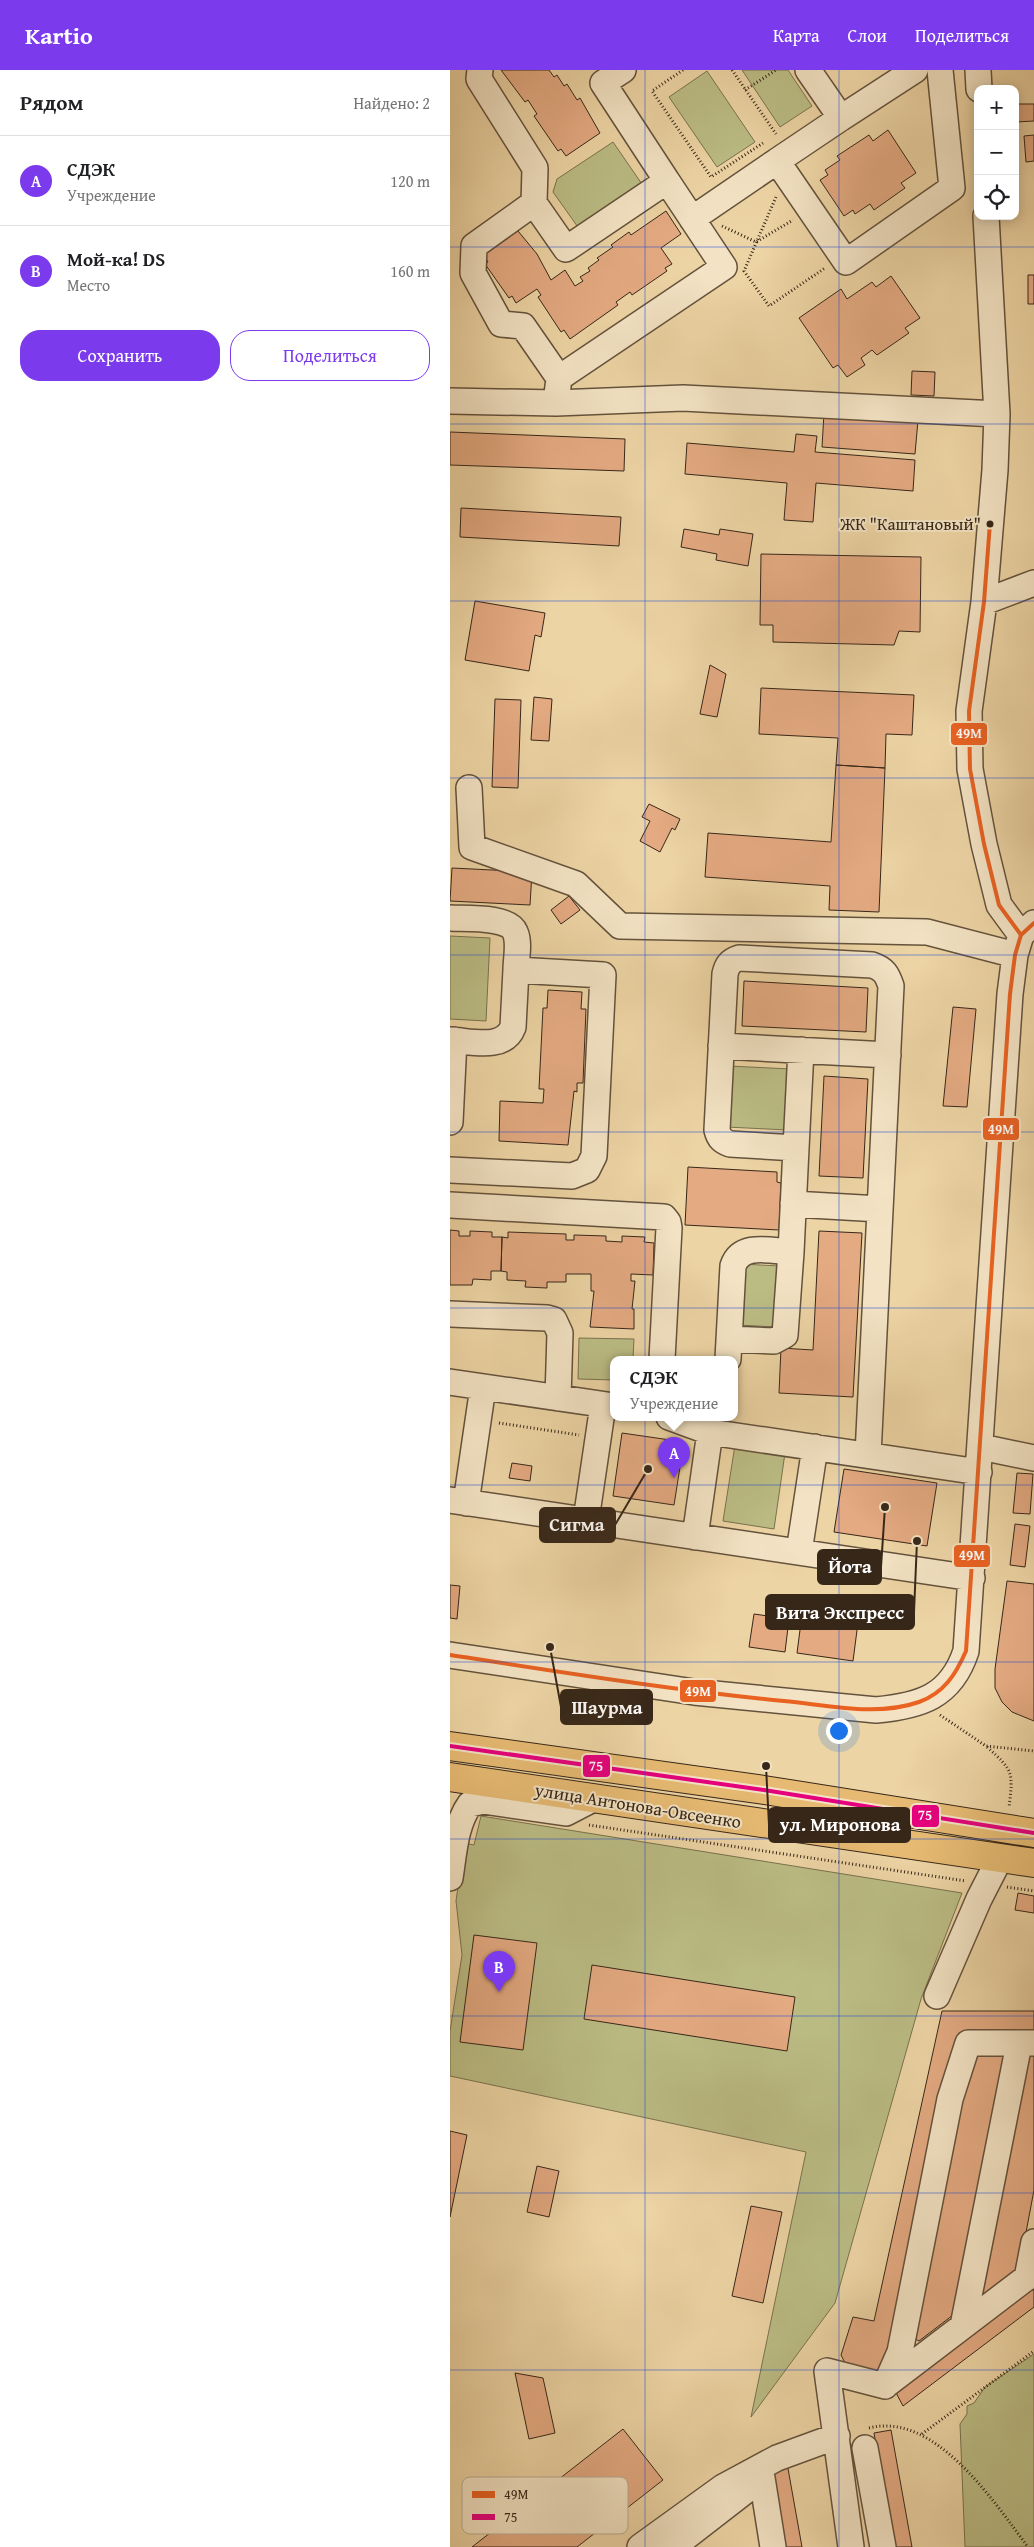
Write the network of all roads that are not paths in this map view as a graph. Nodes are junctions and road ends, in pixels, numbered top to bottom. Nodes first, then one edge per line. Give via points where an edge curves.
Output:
1 (480, 70) edge
2 (623, 70) edge
3 (808, 70) edge
4 (915, 70) edge
5 (940, 70) edge
6 (978, 70) edge
7 (979, 85) edge
8 (840, 118) junction
9 (781, 167) junction
10 (667, 182) junction
11 (534, 203) junction
12 (695, 217) junction
13 (986, 220) edge
14 (558, 378) junction
15 (450, 401) edge
16 (556, 403) junction
17 (997, 414) junction
18 (1034, 583) edge
19 (984, 602) junction
20 (469, 788) dead end
21 (450, 918) edge
22 (1024, 938) edge
23 (516, 970) junction
24 (452, 1040) edge
25 (721, 1046) junction
26 (801, 1050) junction
27 (888, 1055) junction
28 (450, 1122) edge
29 (796, 1148) junction
30 (450, 1170) edge
31 (793, 1204) junction
32 (450, 1205) edge
33 (880, 1209) junction
34 (791, 1252) junction
35 (450, 1314) edge
36 (729, 1349) edge
37 (662, 1356) edge
38 (450, 1382) edge
39 (483, 1387) junction
40 (558, 1398) junction
41 (609, 1406) edge
42 (688, 1421) edge
43 (720, 1428) edge
44 (814, 1447) junction
45 (981, 1447) junction
46 (868, 1455) junction
47 (1034, 1458) edge
48 (979, 1472) junction
49 (458, 1501) edge
50 (586, 1520) junction
51 (695, 1537) junction
52 (799, 1552) junction
53 (972, 1578) junction
54 (450, 1655) edge
55 (450, 1746) edge
56 (450, 1777) edge
57 (590, 1812) junction
58 (1034, 1833) edge
59 (1000, 1858) junction
60 (1034, 1863) edge
61 (450, 1878) edge
62 (937, 1996) dead end
63 (1026, 2044) edge
64 (1034, 2242) edge
65 (1030, 2275) edge
66 (963, 2326) junction
67 (885, 2386) junction
68 (837, 2436) junction
69 (865, 2448) dead end
70 (701, 2539) edge
71 (640, 2547) edge
72 (673, 2547) edge
73 (773, 2547) edge
74 (851, 2547) edge
75 (883, 2547) edge

1 - 11 street via 479,80 535,168
2 - 10 street via 603,83
3 - 8 street
4 - 8 street
5 - 9 street via 952,188 846,262
6 - 7 street
8 - 9 street
9 - 12 street
10 - 11 street via 566,249
10 - 12 street
11 - 14 street via 474,246 473,272 501,324 523,326
12 - 14 street via 724,267
13 - 17 street
14 - 16 street
15 - 16 street
16 - 17 street via 683,398
17 - 19 street
18 - 19 street
19 - 22 street via 969,711 970,769 999,905
20 - 22 street via 472,847 576,884 620,926 927,932
21 - 23 street via 510,924 517,941
22 - 45 street via 1010,994
23 - 24 street via 510,1034 504,1040 494,1042
23 - 30 street via 603,975 594,1156 591,1165 581,1174 572,1176
24 - 28 street
25 - 26 street
25 - 27 street via 725,974 732,960 872,965 888,975 891,986
25 - 29 street via 717,1130 723,1142
26 - 27 street
26 - 29 street
27 - 33 street
29 - 31 street
31 - 33 street
31 - 34 street
32 - 37 street via 664,1218 669,1228
33 - 46 street
34 - 36 street via 785,1335 774,1341
34 - 36 street via 749,1250 736,1258
35 - 40 street via 554,1320 560,1333
38 - 39 street
39 - 40 street
39 - 49 street
40 - 41 street
41 - 50 street via 598,1438
42 - 43 street
43 - 44 street
43 - 51 street
44 - 46 street
44 - 52 street
45 - 47 street
45 - 48 street
46 - 48 street
48 - 53 street
49 - 50 street
50 - 51 street
51 - 52 street
52 - 53 street
53 - 54 street via 962,1665 943,1690 903,1707 876,1710 694,1692
55 - 58 highway, улица Антонова-Овсеенко via 764,1790
56 - 57 highway, улица Антонова-Овсеенко
57 - 59 highway, улица Антонова-Овсеенко
57 - 61 street via 566,1813 483,1801 470,1804 457,1833
59 - 60 highway, улица Антонова-Овсеенко
59 - 62 street
63 - 66 street
63 - 67 street via 968,2043 950,2099 900,2352
64 - 65 street
65 - 66 street
66 - 67 street
67 - 68 street via 827,2371
68 - 71 street via 777,2458 723,2487
68 - 74 street
69 - 75 street
70 - 72 street
70 - 73 street via 762,2478

